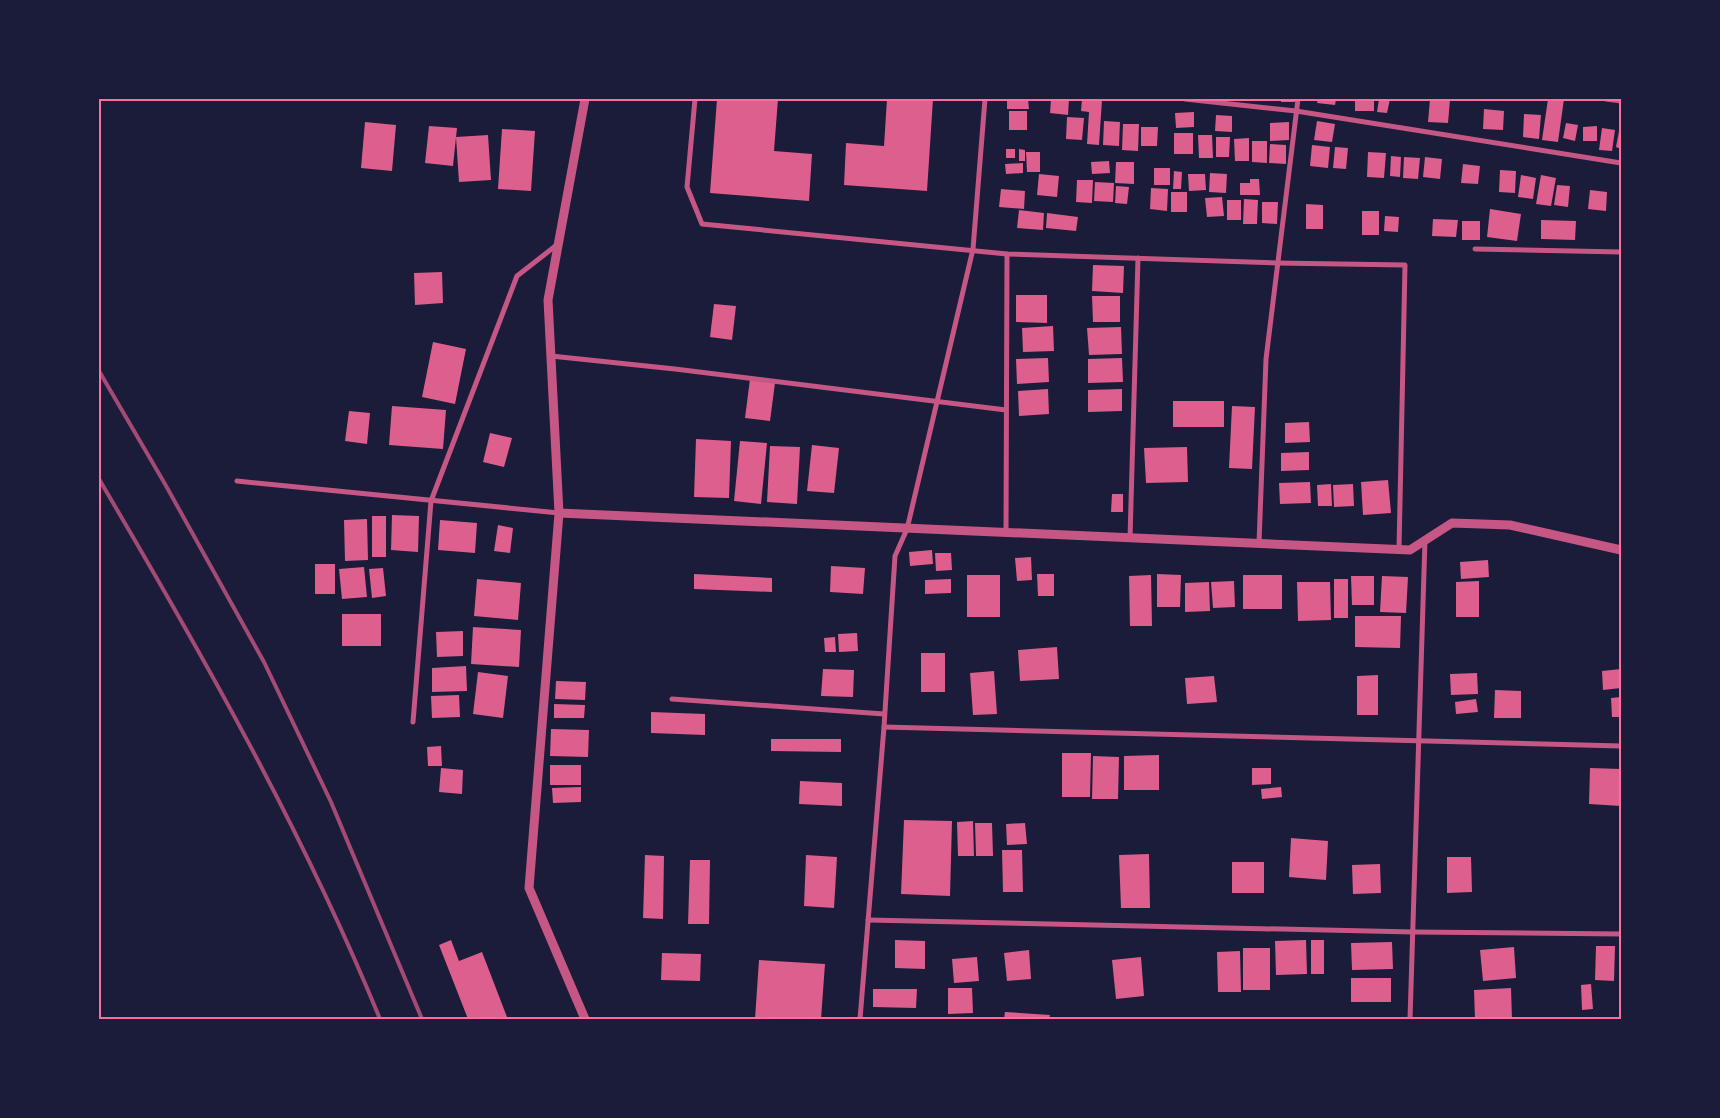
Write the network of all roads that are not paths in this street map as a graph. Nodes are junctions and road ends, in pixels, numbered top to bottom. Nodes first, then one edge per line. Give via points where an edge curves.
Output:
1 (585, 99) edge
2 (696, 99) edge
3 (985, 99) edge
4 (1185, 99) edge
5 (1298, 99) edge
6 (1606, 99) edge
7 (1621, 101) edge
8 (1296, 111) junction
9 (1621, 163) edge
10 (558, 244) junction
11 (973, 249) junction
12 (1475, 249) dead end
13 (1621, 252) edge
14 (1007, 254) junction
15 (1138, 258) junction
16 (1277, 263) junction
17 (551, 356) junction
18 (937, 401) junction
19 (1006, 410) junction
20 (237, 481) dead end
21 (431, 500) junction
22 (558, 513) junction
23 (907, 528) junction
24 (1006, 532) junction
25 (1130, 538) junction
26 (1425, 540) junction
27 (1259, 543) junction
28 (1399, 550) junction
29 (1621, 550) edge
30 (672, 699) dead end
31 (884, 714) junction
32 (412, 722) dead end
33 (884, 727) junction
34 (1419, 740) junction
35 (1621, 746) edge
36 (868, 920) junction
37 (1413, 932) junction
38 (1621, 934) edge
39 (585, 1019) edge
40 (860, 1019) edge
41 (1410, 1019) edge

1 - 10 street
2 - 11 street via 687,187 702,224
3 - 11 street
4 - 8 street
5 - 8 street
6 - 7 street
8 - 9 street
8 - 16 street
10 - 17 street via 548,300
10 - 21 street via 517,276
11 - 14 street
11 - 18 street
12 - 13 street
14 - 15 street
14 - 19 street
15 - 16 street
15 - 25 street
16 - 27 street via 1266,359
16 - 28 street via 1405,265
17 - 18 street
17 - 22 street
18 - 19 street
18 - 23 street
19 - 24 street
20 - 21 street
21 - 22 street
21 - 32 street
22 - 23 street
22 - 39 street via 530,888
23 - 24 street
23 - 31 street via 895,556
24 - 25 street
25 - 27 street
26 - 28 street via 1410,550
26 - 29 street via 1452,523 1510,525
26 - 34 street
27 - 28 street
30 - 31 street
31 - 33 street
33 - 34 street
33 - 36 street
34 - 35 street
34 - 37 street
36 - 37 street
36 - 40 street
37 - 38 street
37 - 41 street

